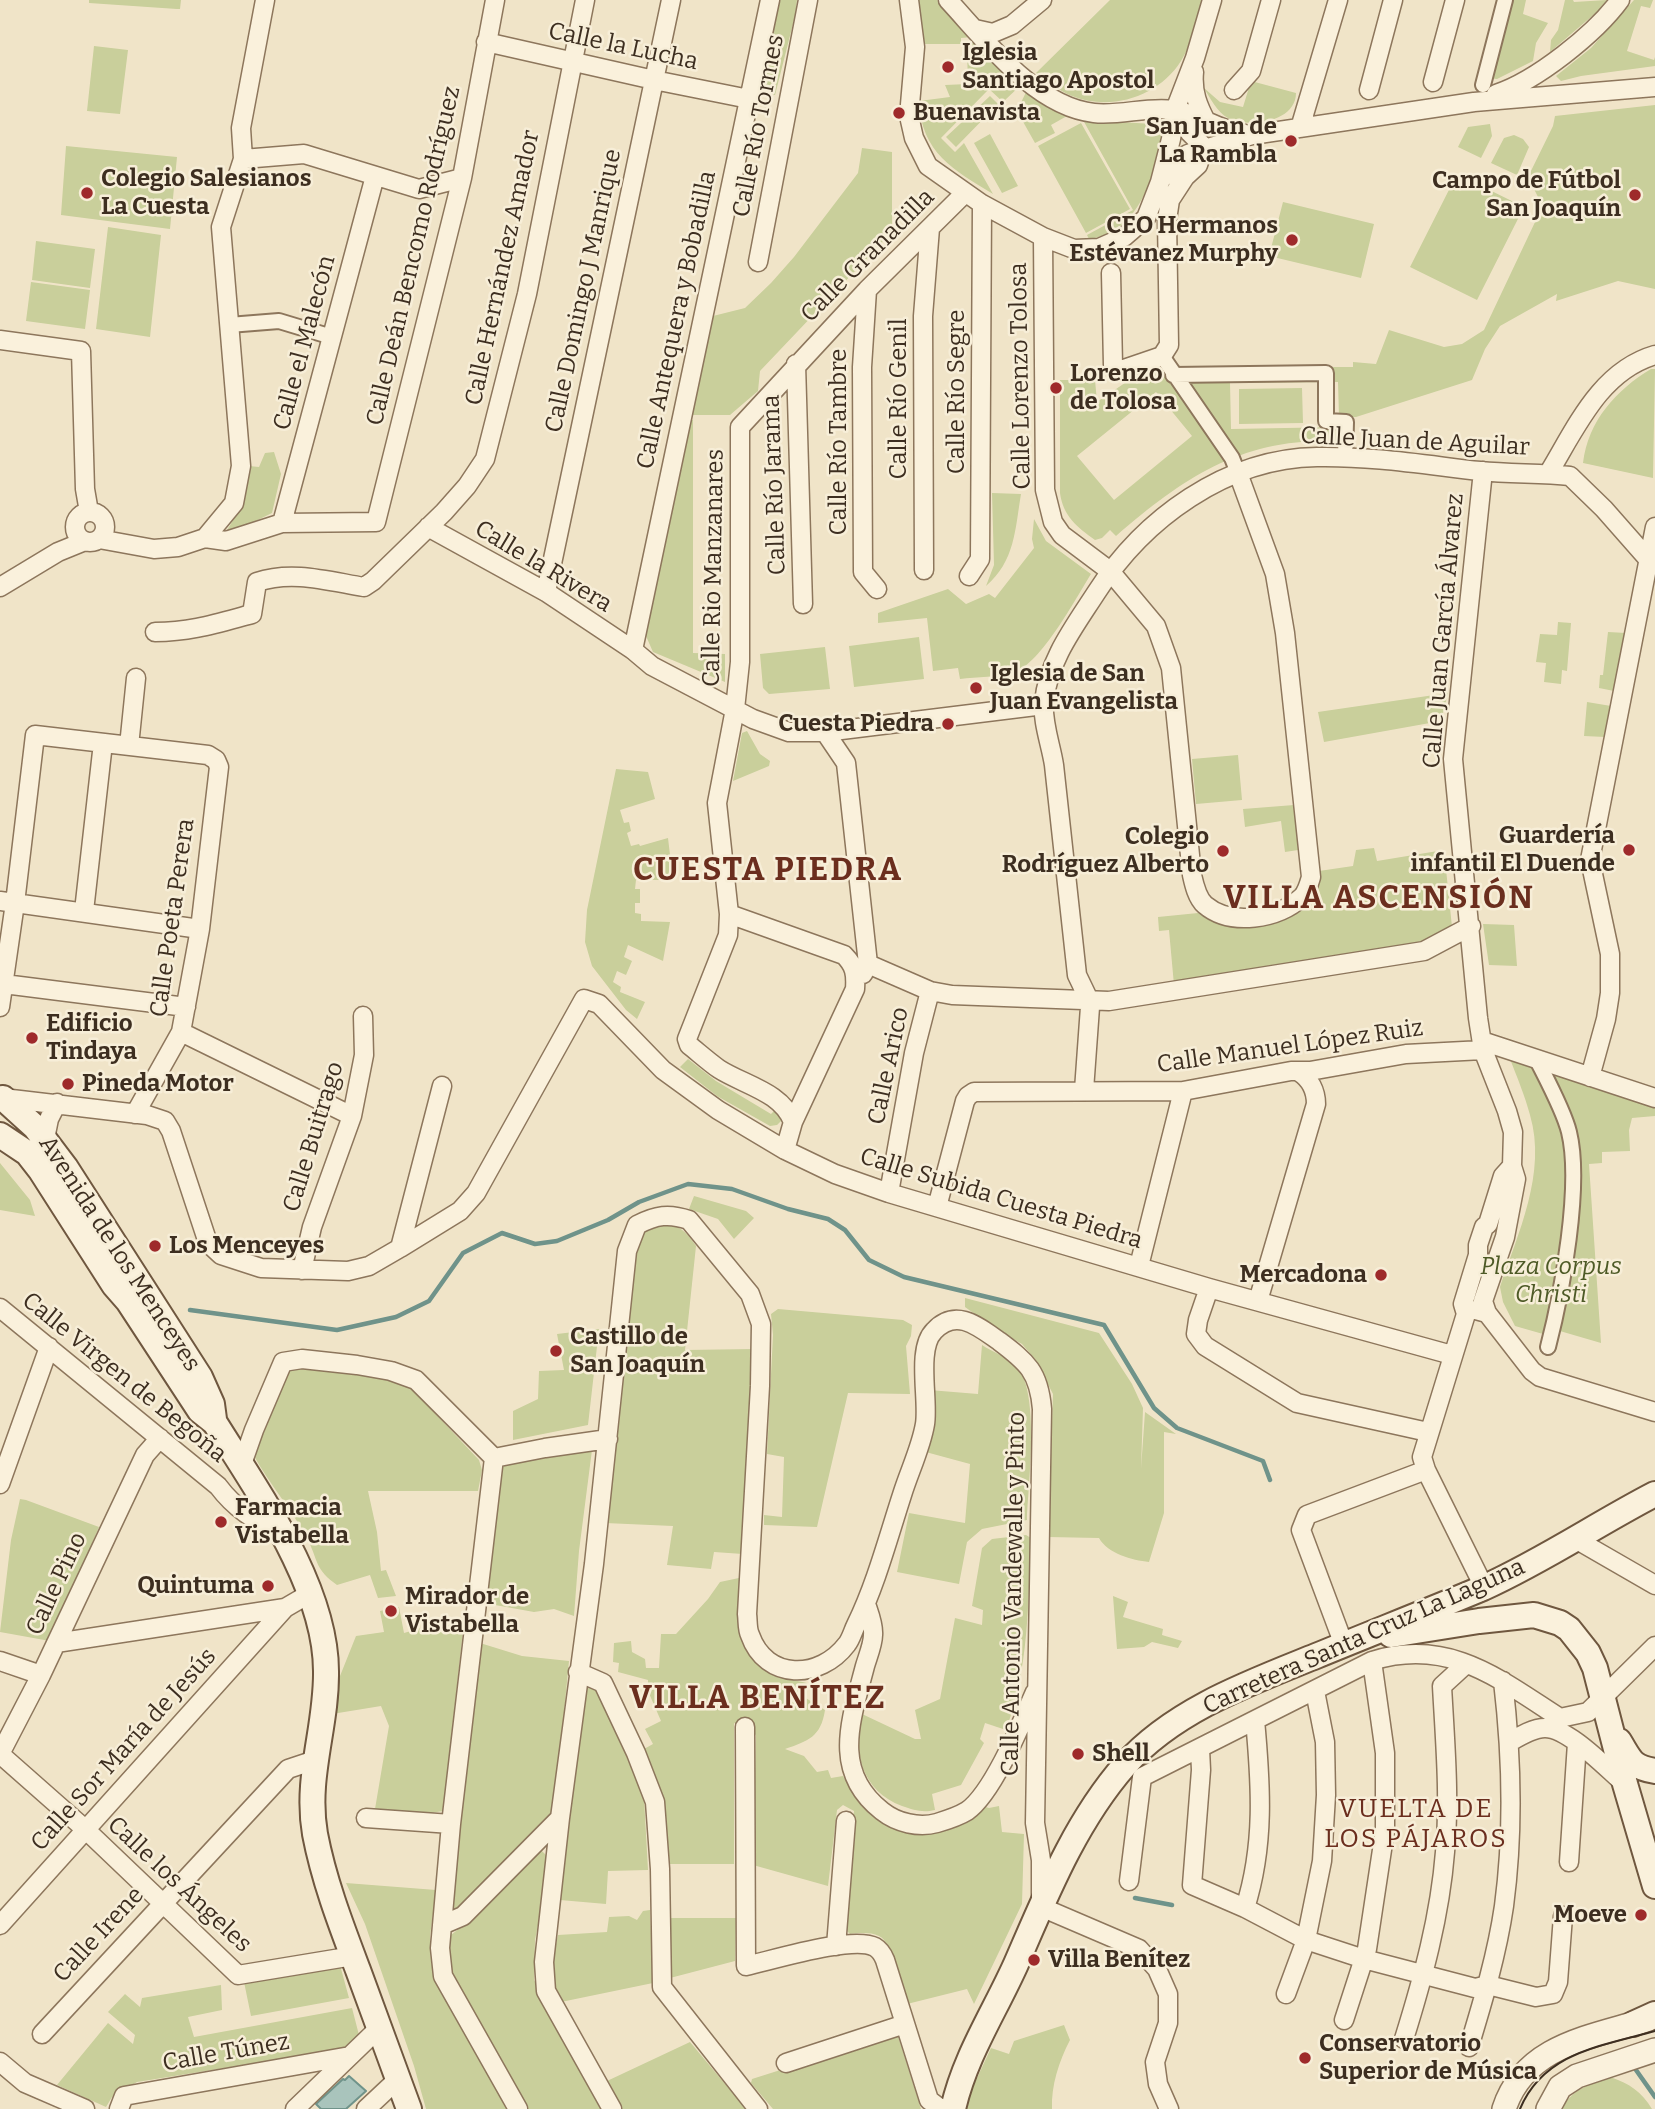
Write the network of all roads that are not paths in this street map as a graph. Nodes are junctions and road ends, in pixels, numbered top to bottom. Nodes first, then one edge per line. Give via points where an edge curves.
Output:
1 (265, 0) edge
2 (495, 0) edge
3 (585, 0) edge
4 (671, 0) edge
5 (770, 0) edge
6 (808, 0) edge
7 (909, 0) edge
8 (948, 0) edge
9 (1042, 0) edge
10 (1212, 0) edge
11 (1271, 0) edge
12 (1338, 0) edge
13 (1393, 0) edge
14 (1455, 0) edge
15 (1506, 0) edge
16 (1620, 0) edge
17 (975, 29) junction
18 (486, 42) junction
19 (1195, 58) junction
20 (572, 62) junction
21 (654, 80) junction
22 (1433, 82) dead end
23 (1483, 85) dead end
24 (1655, 87) edge
25 (1234, 90) dead end
26 (1369, 90) dead end
27 (749, 99) junction
28 (1474, 102) junction
29 (1175, 110) junction
30 (1207, 123) junction
31 (1300, 128) junction
32 (1190, 133) junction
33 (1252, 135) junction
34 (1171, 139) junction
35 (1204, 148) junction
36 (243, 159) junction
37 (375, 176) junction
38 (462, 178) junction
39 (1160, 182) junction
40 (965, 192) junction
41 (982, 204) junction
42 (930, 228) junction
43 (1043, 237) junction
44 (758, 262) dead end
45 (1111, 273) dead end
46 (867, 290) junction
47 (229, 325) junction
48 (332, 337) junction
49 (0, 343) edge
50 (1655, 355) edge
51 (1163, 356) junction
52 (796, 364) junction
53 (1173, 375) junction
54 (740, 427) joint
55 (1345, 458) junction
56 (1483, 471) junction
57 (1238, 473) junction
58 (1548, 474) junction
59 (282, 523) junction
60 (428, 527) junction
61 (1655, 527) edge
62 (91, 534) junction
63 (205, 538) junction
64 (1648, 559) junction
65 (924, 570) dead end
66 (1110, 571) junction
67 (969, 576) dead end
68 (0, 587) edge
69 (877, 589) dead end
70 (546, 592) junction
71 (803, 604) dead end
72 (155, 632) dead end
73 (633, 650) junction
74 (136, 678) dead end
75 (1044, 705) junction
76 (735, 709) junction
77 (866, 727) junction
78 (825, 732) junction
79 (103, 743) junction
80 (129, 746) junction
81 (846, 763) junction
82 (7, 902) edge
83 (84, 911) junction
84 (729, 914) junction
85 (1471, 926) junction
86 (864, 928) junction
87 (200, 929) junction
88 (844, 955) junction
89 (868, 964) junction
90 (1076, 970) junction
91 (4, 984) junction
92 (855, 989) junction
93 (930, 991) junction
94 (1055, 998) junction
95 (1089, 1000) junction
96 (0, 1007) edge
97 (186, 1007) junction
98 (363, 1016) dead end
99 (181, 1032) junction
100 (1483, 1045) junction
101 (1536, 1058) junction
102 (1299, 1072) junction
103 (1590, 1077) junction
104 (442, 1086) dead end
105 (1084, 1090) junction
106 (807, 1091) junction
107 (1183, 1091) junction
108 (1655, 1098) edge
109 (777, 1100) junction
110 (1, 1103) edge
111 (57, 1103) junction
112 (135, 1114) junction
113 (352, 1116) junction
114 (793, 1122) junction
115 (0, 1135) edge
116 (45, 1139) junction
117 (785, 1150) junction
118 (1512, 1166) junction
119 (889, 1193) junction
120 (937, 1207) junction
121 (1488, 1224) junction
122 (1505, 1230) junction
123 (400, 1248) junction
124 (1478, 1255) junction
125 (1497, 1258) junction
126 (1139, 1266) junction
127 (302, 1270) junction
128 (1209, 1288) junction
129 (1258, 1301) junction
130 (1487, 1313) junction
131 (1466, 1314) junction
132 (3, 1318) edge
133 (49, 1347) junction
134 (1548, 1347) dead end
135 (1452, 1355) junction
136 (1655, 1412) edge
137 (219, 1430) junction
138 (254, 1430) junction
139 (1428, 1432) junction
140 (160, 1438) junction
141 (608, 1439) junction
142 (494, 1458) junction
143 (1426, 1470) junction
144 (245, 1473) junction
145 (0, 1484) edge
146 (218, 1486) junction
147 (1655, 1494) edge
148 (280, 1530) junction
149 (1577, 1540) junction
150 (1655, 1585) edge
151 (307, 1588) junction
152 (1482, 1588) junction
153 (866, 1604) junction
154 (285, 1608) junction
155 (1479, 1620) junction
156 (56, 1643) junction
157 (1346, 1644) junction
158 (1653, 1651) edge
159 (0, 1661) edge
160 (1373, 1661) junction
161 (1466, 1664) junction
162 (578, 1672) junction
163 (41, 1675) junction
164 (1503, 1681) junction
165 (1038, 1683) junction
166 (1315, 1691) junction
167 (1603, 1697) junction
168 (1255, 1720) junction
169 (1558, 1724) junction
170 (745, 1727) dead end
171 (1612, 1728) junction
172 (1510, 1742) junction
173 (1577, 1743) junction
174 (1200, 1749) junction
175 (0, 1754) edge
176 (314, 1760) junction
177 (1655, 1770) edge
178 (1625, 1784) junction
179 (366, 1818) dead end
180 (560, 1818) junction
181 (846, 1821) dead end
182 (451, 1824) junction
183 (85, 1829) junction
184 (1569, 1862) dead end
185 (1129, 1881) dead end
186 (1655, 1886) edge
187 (162, 1902) junction
188 (1041, 1907) junction
189 (1245, 1908) junction
190 (1563, 1916) dead end
191 (0, 1925) edge
192 (442, 1925) junction
193 (1306, 1940) junction
194 (836, 1946) junction
195 (353, 1956) junction
196 (1364, 1959) junction
197 (1424, 1975) junction
198 (1488, 1985) junction
199 (1286, 1994) dead end
200 (1648, 2018) edge
201 (1344, 2020) dead end
202 (905, 2024) junction
203 (379, 2028) junction
204 (42, 2034) dead end
205 (1404, 2039) dead end
206 (1469, 2047) dead end
207 (1655, 2050) edge
208 (350, 2056) junction
209 (0, 2062) edge
210 (786, 2063) dead end
211 (398, 2079) junction
212 (85, 2109) edge
213 (118, 2109) edge
214 (295, 2109) edge
215 (366, 2109) edge
216 (409, 2109) edge
217 (518, 2109) edge
218 (612, 2109) edge
219 (758, 2109) edge
220 (941, 2109) edge
221 (953, 2109) edge
222 (1169, 2109) edge
223 (1504, 2109) edge
224 (1548, 2109) edge

1 - 36 street via 241,128
2 - 18 street, Calle Deán Bencomo Rodríguez
3 - 20 street, Calle Hernández Amador
4 - 21 street, Calle Domingo J Manrique
5 - 27 street, Calle Antequera y Bobadilla
6 - 44 street, Calle Río Tormes
7 - 40 street via 915,47 909,116 914,138 928,166
8 - 17 street
9 - 17 street via 1012,25 993,33
10 - 19 street, Calle Granadilla
11 - 25 street via 1251,71
12 - 31 street
13 - 26 street
14 - 22 street
15 - 23 street
16 - 28 street via 1575,46 1513,89
17 - 29 street via 1048,97 1067,107 1109,115
18 - 20 street, Calle la Lucha
18 - 38 street, Calle Deán Bencomo Rodríguez
19 - 29 street, Calle Granadilla
19 - 30 street via 1196,102
20 - 21 street, Calle la Lucha
20 - 60 street, Calle Hernández Amador via 527,294 485,459 467,486
21 - 27 street, Calle la Lucha
21 - 70 street, Calle Domingo J Manrique
24 - 28 street
27 - 73 street, Calle Antequera y Bobadilla
28 - 31 street
29 - 30 street
29 - 32 street
29 - 34 street, Calle Granadilla
30 - 33 street via 1229,133
31 - 33 street
32 - 34 street
32 - 35 street
33 - 35 street
34 - 39 street, Calle Granadilla
35 - 39 street via 1175,162
35 - 51 street via 1198,165 1170,200 1169,345
36 - 37 street via 304,154
36 - 47 street via 221,227
37 - 38 street via 419,189
37 - 48 street, Calle el Malecón
38 - 59 street, Calle Deán Bencomo Rodríguez via 376,522
39 - 43 street, Calle Granadilla via 1146,218 1124,237 1099,248 1074,248
40 - 41 street, Calle Granadilla
40 - 42 street, Calle Granadilla
41 - 43 street, Calle Granadilla
41 - 67 street, Calle Río Segre via 980,559
42 - 46 street, Calle Granadilla
42 - 65 street, Calle Río Genil via 923,316
43 - 66 street, Calle Lorenzo Tolosa via 1045,490 1053,523 1062,535
45 - 51 street via 1113,365 1121,370
46 - 52 street, Calle Granadilla
46 - 69 street, Calle Río Tambre via 862,366 863,572
47 - 48 street via 279,321
47 - 63 street via 241,466 234,503
48 - 59 street, Calle el Malecón
49 - 62 street via 81,351 89,512 76,520
50 - 58 street, Calle Juan de Aguilar via 1620,372 1602,388
51 - 53 street
52 - 54 street, Calle Granadilla
52 - 71 street, Calle Río Jarama
53 - 55 street via 1326,373 1326,421 1346,422
53 - 57 street
54 - 76 street, Calle Rio Manzanares via 740,649
55 - 56 street, Calle Juan de Aguilar
55 - 57 street, Calle Juan de Aguilar via 1277,461
56 - 58 street, Calle Juan de Aguilar
56 - 85 street, Calle Juan García Álvarez via 1453,759
57 - 66 street, Calle Juan de Aguilar via 1180,504
57 - 66 street, Calle Lorenzo Tolosa via 1275,574 1311,877 1304,895 1282,911 1250,918 1225,915 1203,904 1192,875 1171,667 1156,626
58 - 64 street via 1570,476
59 - 63 street via 226,541
60 - 70 street, Calle la Rivera
60 - 72 street, Calle Hernández Amador via 364,587 289,575 272,577 257,582 252,614 209,628
61 - 64 street
62 - 63 street via 154,549
62 - 68 street
64 - 103 street via 1590,860 1610,954 1606,1018
66 - 75 street, Calle Juan de Aguilar via 1058,652
70 - 73 street, Calle la Rivera
73 - 76 street, Calle la Rivera via 652,666
74 - 80 street
75 - 77 street, Calle la Rivera
75 - 90 street
76 - 78 street, Calle la Rivera via 789,732
76 - 84 street, Calle Rio Manzanares via 717,803
77 - 78 street, Calle la Rivera
77 - 81 street
78 - 81 street
79 - 80 street
79 - 82 street via 35,735
79 - 83 street
80 - 87 street, Calle Poeta Perera via 208,755 219,767
81 - 86 street
82 - 83 street
82 - 91 street
83 - 87 street
84 - 88 street
84 - 109 street, Calle Rio Manzanares via 728,935 687,1039 720,1069
85 - 95 street via 1424,951 1109,1001
85 - 100 street, Calle Juan García Álvarez
86 - 88 street via 858,943
86 - 89 street
87 - 97 street, Calle Poeta Perera
88 - 92 street via 856,972
89 - 92 street
89 - 93 street
90 - 94 street
90 - 95 street
91 - 96 street
91 - 97 street
92 - 106 street
93 - 94 street
93 - 119 street, Calle Arico
94 - 95 street
95 - 105 street
97 - 99 street, Calle Poeta Perera
98 - 113 street, Calle Buitrago via 365,1055
99 - 112 street, Calle Poeta Perera
99 - 113 street
100 - 101 street
100 - 102 street, Calle Manuel López Ruiz
100 - 118 street, Calle Juan García Álvarez via 1513,1132
101 - 103 street
101 - 134 street via 1569,1131 1574,1166 1568,1241
102 - 107 street, Calle Manuel López Ruiz
102 - 129 street via 1316,1095 1316,1104
103 - 108 street
104 - 123 street
105 - 107 street, Calle Manuel López Ruiz
105 - 120 street, Calle Manuel López Ruiz via 974,1092 968,1096
106 - 109 street
106 - 114 street
107 - 126 street
109 - 114 street
110 - 111 street
110 - 116 main road, Avenida de los Menceyes
111 - 112 street
111 - 116 street
112 - 127 street via 165,1121 171,1131 208,1243 221,1255 261,1268
113 - 127 street, Calle Buitrago via 312,1227
114 - 117 street
115 - 137 main road, Avenida de los Menceyes via 27,1153 41,1171 200,1411
116 - 137 main road, Avenida de los Menceyes via 200,1377
117 - 119 street, Calle Subida Cuesta Piedra
117 - 123 street, Calle Subida Cuesta Piedra via 663,1070 599,1004 584,999 476,1193 460,1211
118 - 121 street, Calle Juan García Álvarez via 1503,1177
118 - 122 street, Calle Juan García Álvarez via 1516,1179
119 - 120 street, Calle Subida Cuesta Piedra
120 - 126 street, Calle Subida Cuesta Piedra
121 - 122 street via 1498,1223
121 - 124 street, Calle Juan García Álvarez
122 - 125 street, Calle Juan García Álvarez
123 - 127 street via 369,1266 348,1271
124 - 125 street via 1488,1261
124 - 131 street via 1463,1304
125 - 130 street via 1483,1301
126 - 128 street, Calle Subida Cuesta Piedra
128 - 129 street, Calle Subida Cuesta Piedra
128 - 139 street via 1196,1334 1205,1346 1297,1403
129 - 135 street, Calle Subida Cuesta Piedra
130 - 131 street
130 - 136 street via 1540,1377
131 - 135 street
132 - 133 street, Calle Virgen de Begoña
133 - 140 street, Calle Virgen de Begoña
133 - 145 street
135 - 139 street
137 - 138 street via 239,1436
137 - 144 main road, Avenida de los Menceyes
138 - 142 street via 283,1362 302,1359 357,1365 416,1380
138 - 144 street
139 - 143 street via 1422,1457
140 - 146 street, Calle Virgen de Begoña
140 - 156 street, Calle Pino via 145,1455
141 - 142 street
141 - 153 street, Calle Antonio Vandewalle y Pinto via 627,1251 637,1225 654,1216 690,1220 750,1294 761,1324 749,1635 762,1656 781,1669 804,1671 825,1664 847,1644
141 - 162 street, Calle Antonio Vandewalle y Pinto
142 - 182 street
143 - 152 street
143 - 157 street via 1307,1516 1301,1530
144 - 146 street, Calle Virgen de Begoña via 239,1485
144 - 148 main road, Avenida de los Menceyes
146 - 148 street, Calle Virgen de Begoña via 263,1526
147 - 149 main road, Carretera Santa Cruz La Laguna
148 - 151 main road, Avenida de los Menceyes
149 - 150 street
149 - 152 main road, Carretera Santa Cruz La Laguna
151 - 154 street
151 - 176 main road via 319,1619 327,1671
152 - 155 main road via 1469,1604 1470,1614
152 - 157 main road, Carretera Santa Cruz La Laguna
153 - 165 street via 873,1635 848,1742 855,1782 887,1815 907,1824 931,1824 968,1810 1007,1754
153 - 165 street, Calle Antonio Vandewalle y Pinto via 925,1424 926,1347 933,1332 944,1324 972,1322 1021,1358 1040,1389
154 - 156 street
154 - 183 street, Calle Sor María de Jesús
155 - 157 main road
155 - 167 main road via 1534,1615 1560,1623 1588,1653
156 - 163 street, Calle Pino
157 - 188 main road, Carretera Santa Cruz La Laguna via 1208,1703 1164,1731 1126,1764 1103,1794 1077,1832
158 - 167 street
159 - 163 street
160 - 161 street via 1408,1652
160 - 166 street
160 - 196 street via 1385,1752 1385,1817
161 - 164 street
161 - 197 street via 1442,1686 1446,1850
162 - 180 street, Calle Antonio Vandewalle y Pinto
162 - 219 street via 603,1683 655,1802 662,1987
163 - 175 street, Calle Pino
164 - 169 street
164 - 172 street
165 - 188 street, Calle Antonio Vandewalle y Pinto via 1035,1823
166 - 168 street
166 - 193 street via 1325,1742 1326,1795 1322,1861
167 - 169 street via 1588,1712
167 - 171 main road
168 - 174 street
168 - 189 street via 1262,1810 1257,1864
169 - 172 street
169 - 173 street
170 - 194 street via 746,1966
171 - 177 main road via 1632,1764
171 - 178 main road
172 - 198 street via 1509,1859
173 - 178 street
173 - 184 street
174 - 185 street via 1142,1777
174 - 189 street via 1192,1885
175 - 183 street, Calle los Ángeles
176 - 187 street, Calle Irene via 288,1769
176 - 195 main road via 316,1836 327,1886
178 - 186 main road
179 - 182 street
180 - 192 street via 463,1916
180 - 218 street, Calle Antonio Vandewalle y Pinto via 544,1962 547,1991
181 - 194 street
182 - 192 street
183 - 187 street, Calle los Ángeles
183 - 191 street, Calle Sor María de Jesús
187 - 195 street, Calle los Ángeles via 238,1975
187 - 204 street, Calle Irene
188 - 221 main road, Carretera Santa Cruz La Laguna via 969,2057
188 - 222 street via 1139,1949 1157,1969 1168,1994 1168,2023 1155,2062
189 - 193 street
190 - 198 street via 1559,1982 1553,1994 1536,1997
192 - 217 street via 443,1976
193 - 196 street
193 - 199 street
194 - 202 street via 863,1944 882,1953
195 - 203 main road
196 - 197 street
196 - 201 street
197 - 198 street via 1475,1988
197 - 205 street
198 - 206 street
200 - 223 street via 1543,2056 1521,2077
202 - 210 street
202 - 220 street via 929,2100
203 - 208 street
203 - 211 main road
207 - 224 street via 1577,2076 1560,2087
208 - 213 street, Calle Túnez via 124,2096
208 - 214 street
209 - 212 street via 25,2083
211 - 215 street
211 - 216 main road

